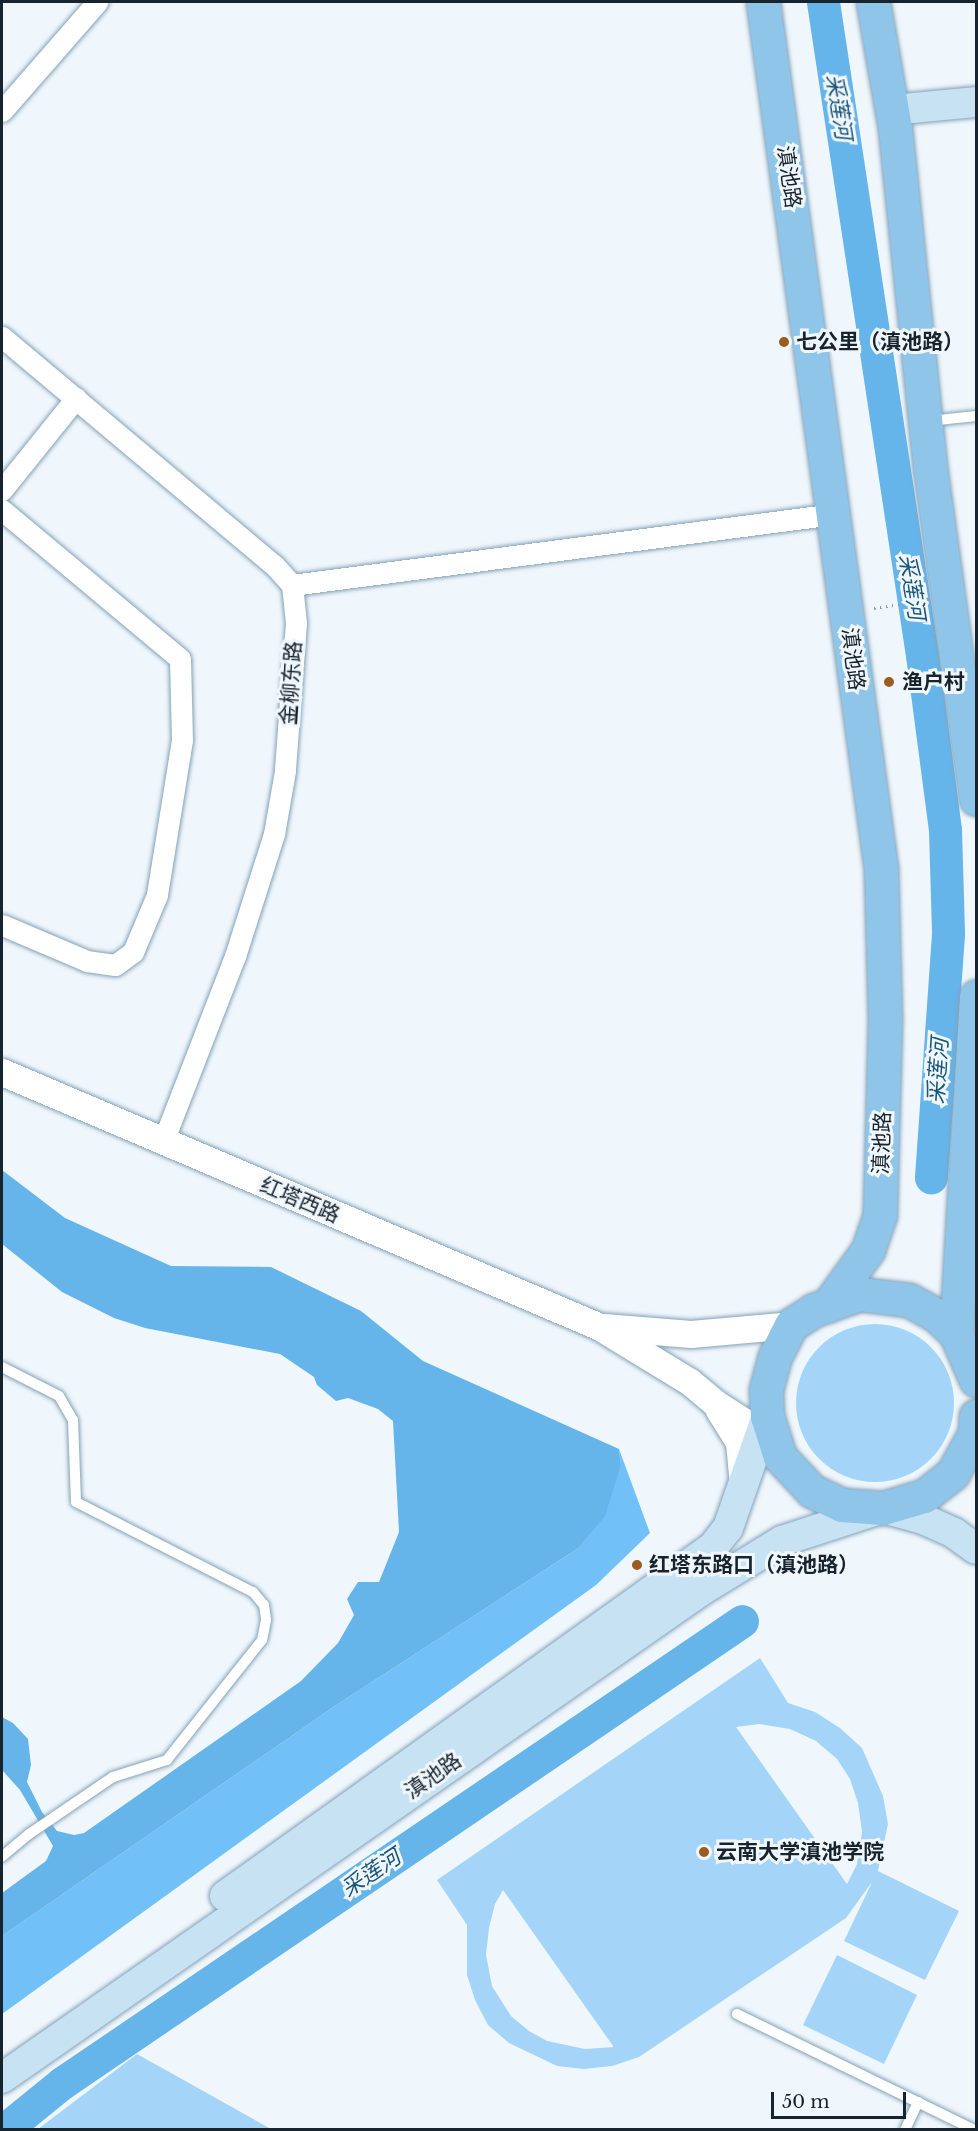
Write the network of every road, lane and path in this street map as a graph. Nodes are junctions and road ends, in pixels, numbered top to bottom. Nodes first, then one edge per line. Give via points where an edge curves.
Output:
1 (97, 2) edge
2 (764, 2) edge
3 (873, 2) edge
4 (976, 102) edge
5 (2, 111) edge
6 (893, 119) junction
7 (976, 119) edge
8 (2, 337) edge
9 (76, 399) junction
10 (976, 416) edge
11 (926, 422) junction
12 (2, 490) edge
13 (2, 510) edge
14 (834, 513) junction
15 (292, 585) junction
16 (931, 599) dead end
17 (874, 608) dead end
18 (976, 799) edge
19 (2, 925) edge
20 (976, 997) edge
21 (2, 1072) edge
22 (163, 1142) junction
23 (828, 1305) junction
24 (791, 1324) junction
25 (600, 1327) junction
26 (966, 1332) edge
27 (2, 1367) edge
28 (976, 1380) edge
29 (715, 1403) junction
30 (976, 1416) edge
31 (768, 1431) junction
32 (743, 1485) junction
33 (883, 1508) junction
34 (976, 1549) edge
35 (2, 1857) edge
36 (737, 2014) dead end
37 (2, 2053) edge
38 (2, 2078) edge
39 (918, 2102) junction
40 (905, 2130) edge
41 (975, 2130) edge

1 - 5 street
2 - 14 main road, 滇池路
3 - 6 main road
4 - 6 main road
6 - 7 main road
6 - 11 main road
8 - 9 street
9 - 12 street
9 - 15 street via 274,565
10 - 11 lane
11 - 18 main road
13 - 19 street via 180,659 182,740 157,894 133,952 115,965 87,961
14 - 15 street
14 - 23 main road, 滇池路 via 881,869 885,1018 880,1215 868,1250
15 - 22 street, 金柳东路 via 296,623 285,771 274,834 236,956
16 - 17 path, bridge
20 - 26 main road
21 - 22 street, 红塔西路
22 - 25 street, 红塔西路
23 - 24 main road
23 - 26 main road via 860,1294 909,1300
24 - 25 street via 691,1334
24 - 31 main road via 775,1356 766,1390
25 - 29 street via 690,1382
26 - 28 main road
27 - 35 lane via 59,1396 73,1420 76,1502 253,1592 264,1605 266,1620 262,1640 167,1760 113,1778
29 - 31 street
29 - 32 street via 739,1442
30 - 33 main road via 975,1433 953,1473 924,1496
31 - 32 main road, 滇池路
31 - 33 main road via 780,1457 812,1491 842,1504
32 - 37 main road, 滇池路 via 728,1528 695,1563
33 - 34 main road via 944,1528
33 - 38 main road, 滇池路 via 782,1541 702,1590
36 - 39 lane
39 - 40 lane
39 - 41 lane

